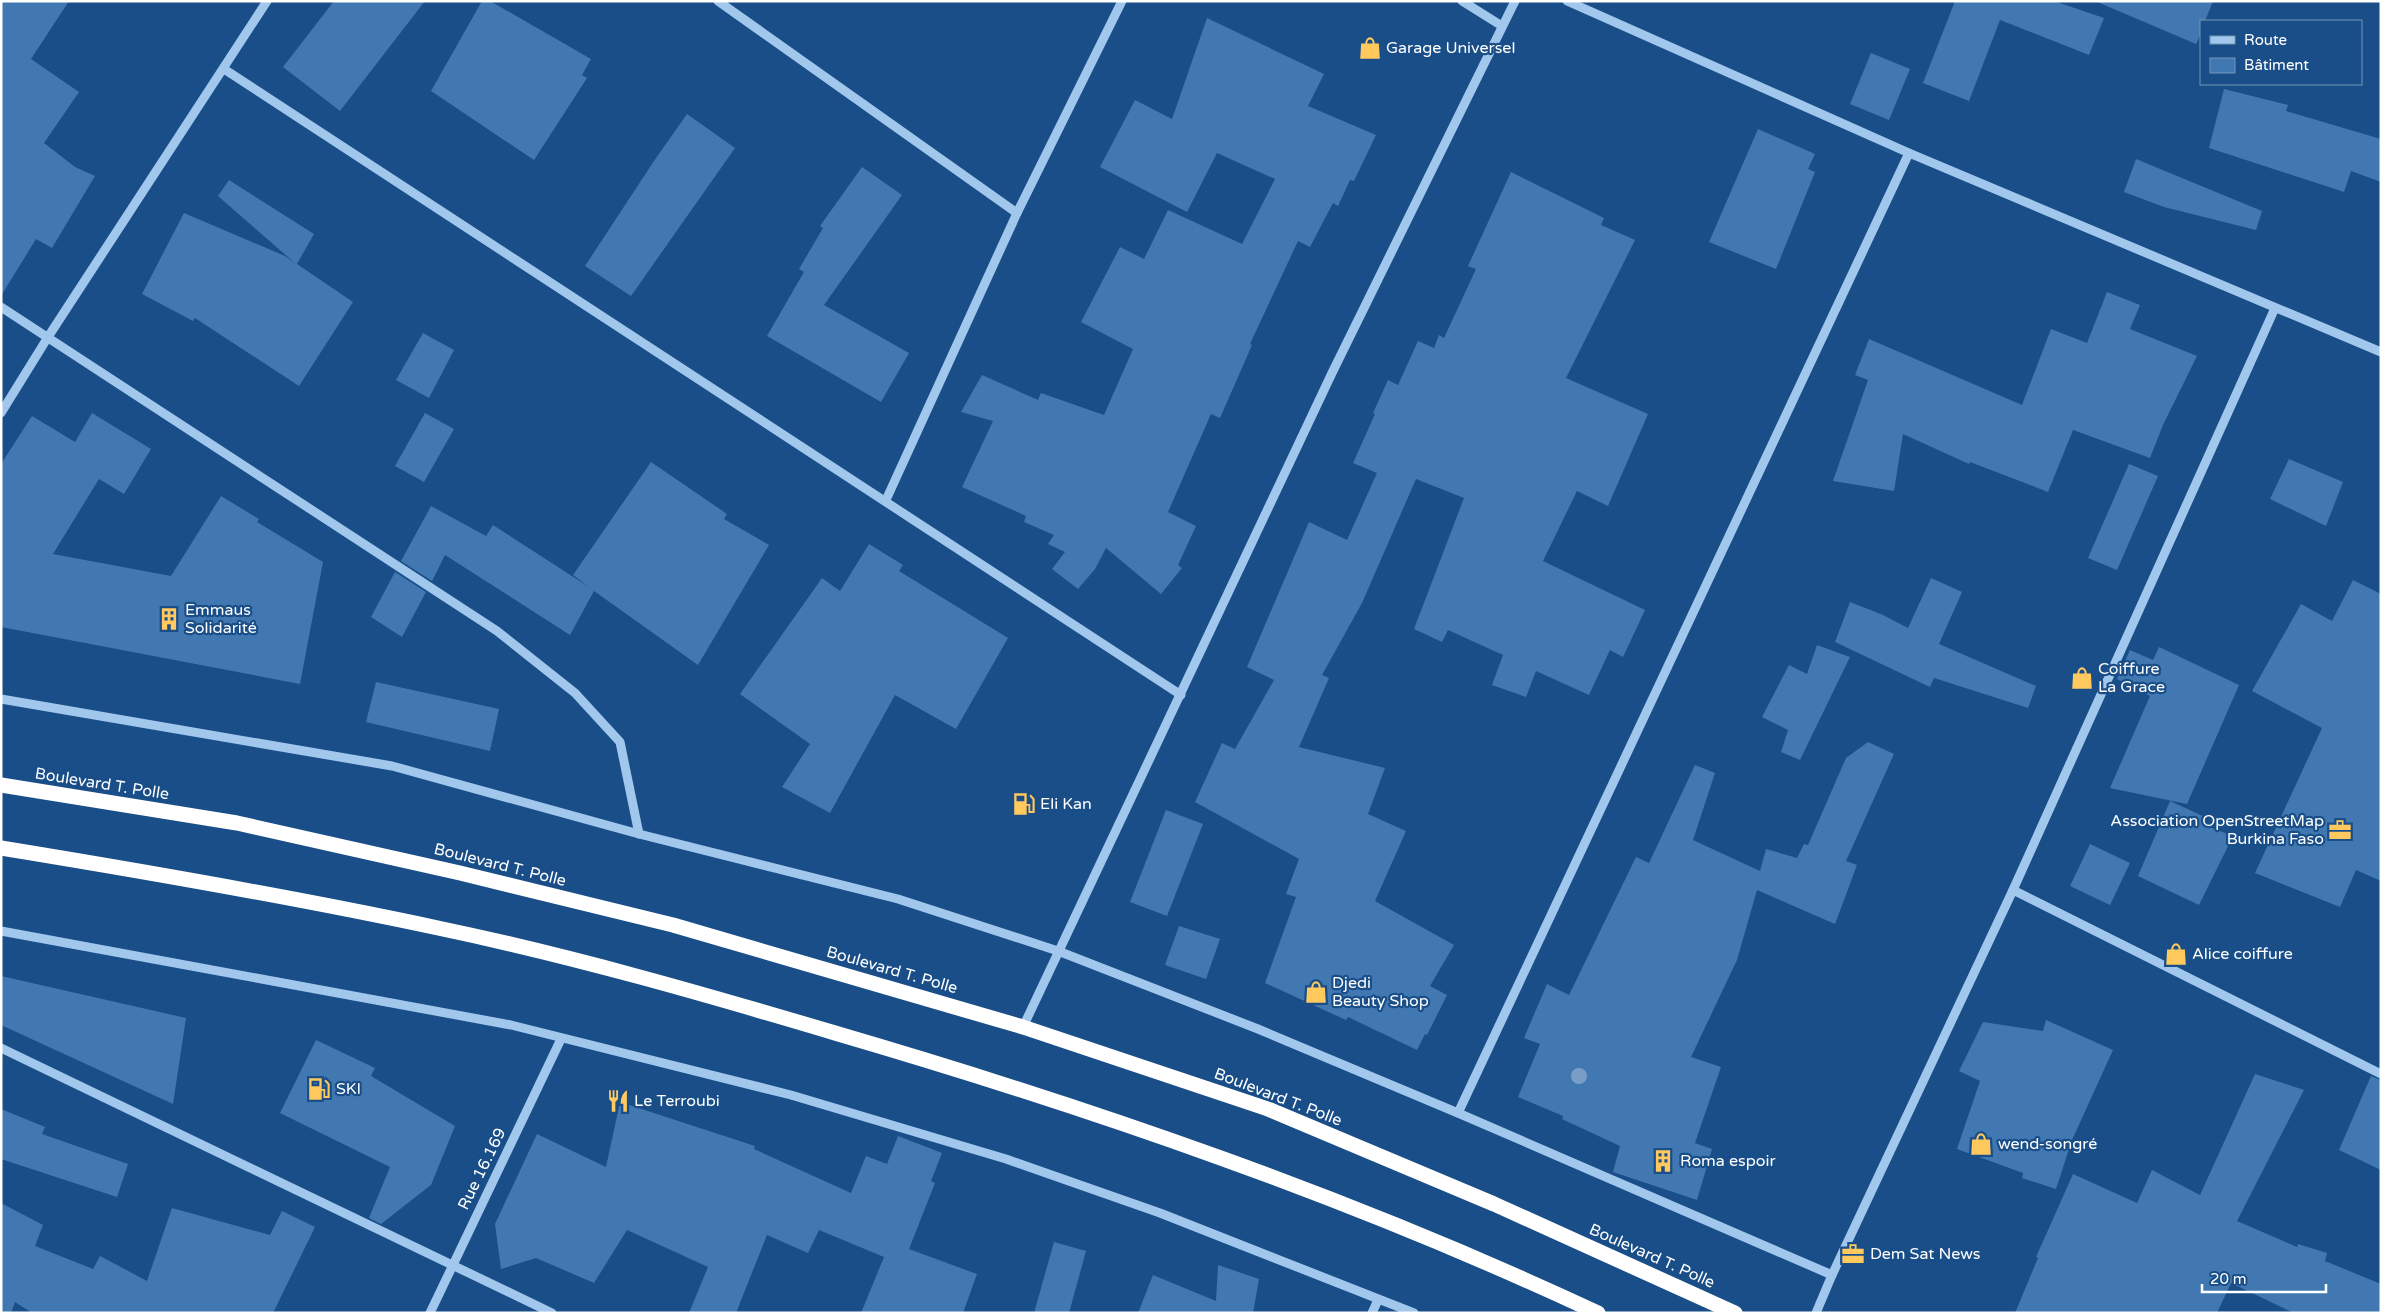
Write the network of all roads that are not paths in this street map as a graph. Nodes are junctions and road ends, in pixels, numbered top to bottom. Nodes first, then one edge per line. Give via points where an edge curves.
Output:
1 (267, 1) edge
2 (718, 1) edge
3 (1122, 1) edge
4 (1462, 1) edge
5 (1515, 1) edge
6 (1567, 1) edge
7 (1502, 26) junction
8 (224, 69) junction
9 (1909, 153) junction
10 (1017, 213) junction
11 (1, 307) edge
12 (2276, 308) junction
13 (48, 337) junction
14 (2381, 352) edge
15 (1, 413) edge
16 (886, 500) junction
17 (1181, 695) junction
18 (1, 699) edge
19 (1, 786) edge
20 (639, 834) junction
21 (1, 848) edge
22 (2013, 890) junction
23 (1, 931) edge
24 (1058, 951) junction
25 (1023, 1027) junction
26 (562, 1039) junction
27 (1, 1048) edge
28 (2381, 1074) edge
29 (1458, 1113) junction
30 (452, 1265) junction
31 (1832, 1275) junction
32 (1378, 1300) junction
33 (430, 1313) edge
34 (552, 1313) edge
35 (1372, 1313) edge
36 (1414, 1313) edge
37 (1598, 1313) edge
38 (1735, 1313) edge
39 (1816, 1313) edge

1 - 8 street
2 - 10 street
3 - 10 street
4 - 7 street
5 - 7 street
6 - 9 street
7 - 17 street via 1332,373
8 - 13 street
8 - 16 street
9 - 12 street
9 - 29 street
10 - 16 street
11 - 13 street
12 - 14 street
12 - 22 street
13 - 15 street
13 - 20 street via 497,632 575,692 620,742
16 - 17 street
17 - 24 street
18 - 20 street via 392,766
19 - 25 highway, Boulevard T. Polle via 237,823 460,873 673,925
20 - 24 street via 898,899
21 - 37 highway via 261,891 443,929 626,974 971,1072 1249,1167 1489,1262
22 - 28 street
22 - 31 street
23 - 26 street via 392,1002 511,1025
24 - 25 street
24 - 29 street via 1258,1029
25 - 38 highway, Boulevard T. Polle via 1268,1109 1494,1204
26 - 30 street, Rue 16.169
26 - 32 street via 791,1095 1006,1159 1160,1213
27 - 30 street
29 - 31 street
30 - 33 street, Rue 16.169
30 - 34 street
31 - 39 street
32 - 35 street
32 - 36 street

